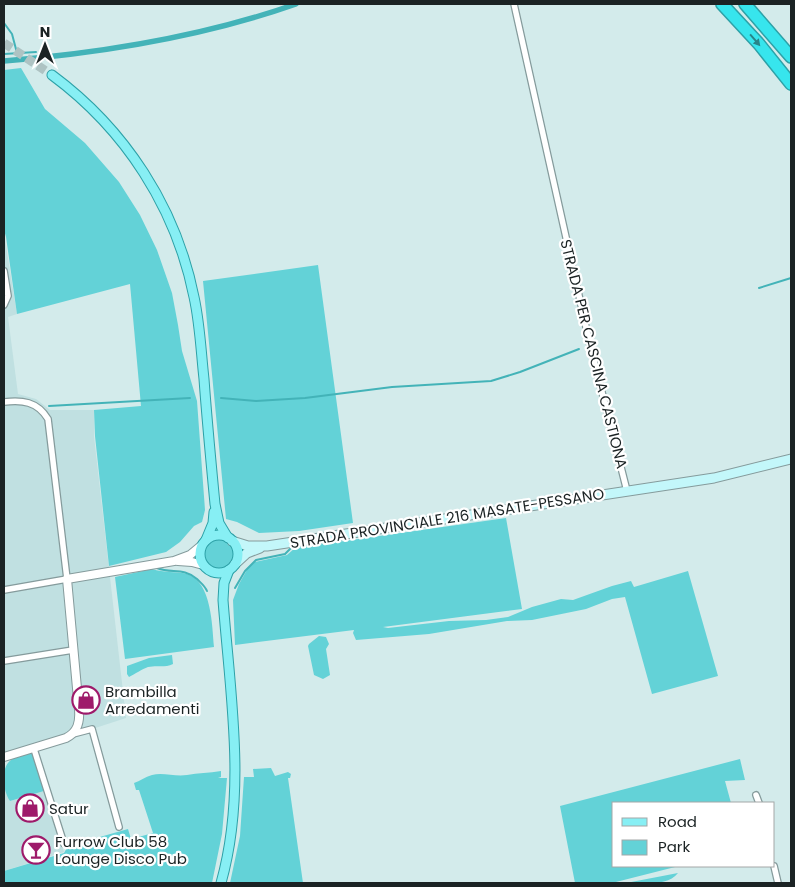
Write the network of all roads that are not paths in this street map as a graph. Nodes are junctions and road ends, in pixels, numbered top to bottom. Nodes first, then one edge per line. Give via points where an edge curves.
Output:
1 (514, 4) edge
2 (722, 4) edge
3 (745, 4) edge
4 (791, 57) edge
5 (52, 75) tunnel mouth
6 (791, 84) edge
7 (4, 271) edge
8 (4, 305) edge
9 (4, 402) edge
10 (791, 459) edge
11 (627, 491) junction
12 (215, 504) junction
13 (230, 539) junction
14 (204, 542) junction
15 (267, 546) junction
16 (174, 561) junction
17 (206, 567) junction
18 (232, 567) junction
19 (67, 579) junction
20 (4, 590) edge
21 (223, 600) junction
22 (74, 650) junction
23 (4, 661) edge
24 (73, 734) junction
25 (34, 749) junction
26 (7, 756) edge
27 (4, 761) edge
28 (756, 795) dead end
29 (759, 802) edge
30 (119, 827) dead end
31 (64, 844) dead end
32 (774, 867) edge
33 (220, 883) edge
34 (778, 883) edge

1 - 11 street, STRADA PER CASCINA CASTIONA via 590,345
2 -> 6 highway
3 - 4 highway
5 - 12 main road via 90,107 128,149 155,191 176,236 188,269 198,318
7 - 8 street via 8,296
9 - 19 street via 22,401 37,406 46,415
10 - 11 main road, STRADA PROVINCIALE 216 MASATE-PESSANO via 729,474
11 - 15 main road, STRADA PROVINCIALE 216 MASATE-PESSANO
12 - 13 main road via 219,523
12 - 14 main road via 213,524
13 - 14 main road via 215,536
13 - 15 main road via 249,546
13 - 18 main road via 237,551
14 - 16 street via 190,555
14 - 17 main road via 200,555
15 - 18 main road via 247,553
16 - 17 street via 190,561
16 - 19 street
17 - 18 main road via 220,573
17 - 21 main road via 218,584
18 - 21 main road via 224,583
19 - 20 street
19 - 22 street
21 - 33 main road via 236,779 231,835
22 - 23 street
22 - 24 street via 80,717
24 - 25 street
24 - 30 street via 92,729
25 - 26 street
25 - 31 street
26 - 27 street
28 - 29 street
32 - 34 street

